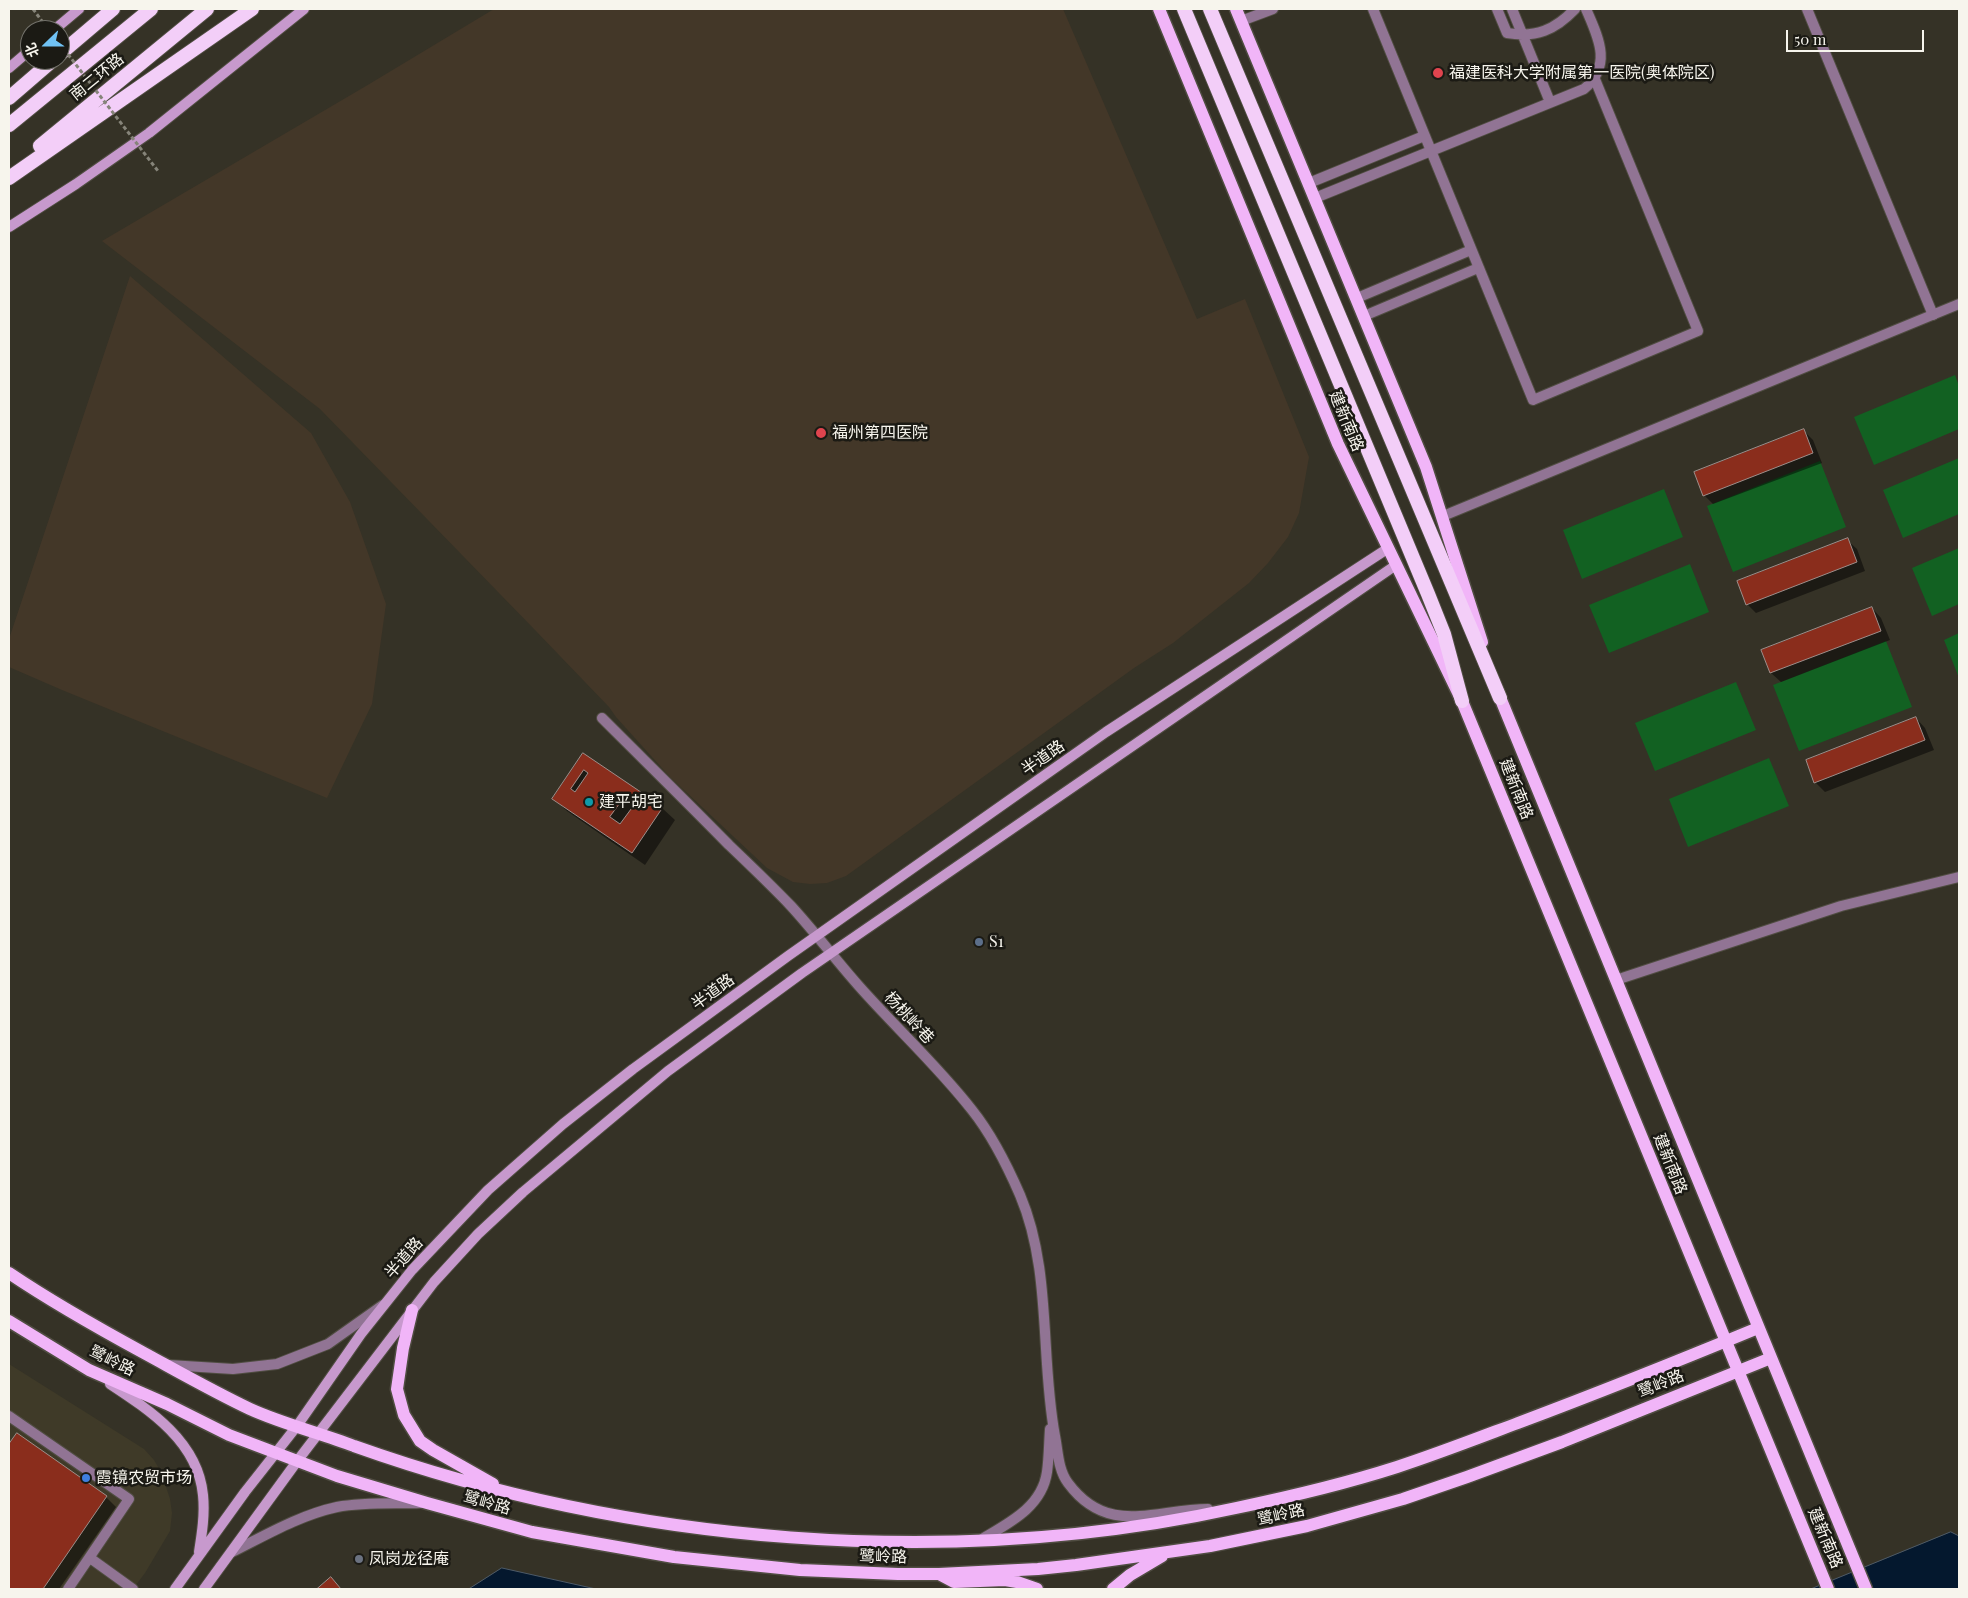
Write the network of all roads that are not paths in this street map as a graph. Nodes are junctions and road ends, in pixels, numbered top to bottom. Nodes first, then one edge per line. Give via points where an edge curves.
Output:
1 (79, 9) edge
2 (113, 9) edge
3 (151, 9) edge
4 (207, 9) edge
5 (252, 9) edge
6 (304, 9) edge
7 (1159, 9) edge
8 (1184, 9) edge
9 (1210, 9) edge
10 (1236, 9) edge
11 (1273, 9) edge
12 (1373, 9) edge
13 (1497, 9) edge
14 (1512, 9) edge
15 (1575, 9) edge
16 (1586, 9) edge
17 (1807, 9) edge
18 (66, 20) edge
19 (1241, 22) junction
20 (1522, 36) junction
21 (70, 46) edge
22 (20, 59) edge
23 (9, 68) edge
24 (41, 70) edge
25 (1594, 77) junction
26 (9, 98) edge
27 (1550, 102) junction
28 (9, 125) edge
29 (1424, 136) junction
30 (1430, 151) junction
31 (9, 172) edge
32 (9, 178) edge
33 (1309, 183) junction
34 (1315, 198) junction
35 (9, 227) edge
36 (1470, 250) junction
37 (1478, 268) junction
38 (1357, 298) junction
39 (1959, 304) edge
40 (1933, 315) junction
41 (1364, 316) junction
42 (1443, 516) junction
43 (1387, 549) junction
44 (1396, 565) junction
45 (1500, 698) junction
46 (1462, 701) junction
47 (602, 718) dead end
48 (1959, 877) edge
49 (817, 936) junction
50 (832, 953) junction
51 (1616, 980) junction
52 (9, 1273) edge
53 (385, 1303) junction
54 (412, 1310) junction
55 (9, 1320) edge
56 (1758, 1328) junction
57 (1726, 1342) junction
58 (1770, 1358) junction
59 (166, 1365) junction
60 (89, 1370) junction
61 (1738, 1371) junction
62 (1051, 1413) junction
63 (9, 1416) edge
64 (297, 1426) junction
65 (320, 1433) junction
66 (276, 1452) junction
67 (298, 1460) junction
68 (513, 1494) junction
69 (427, 1503) junction
70 (1233, 1509) junction
71 (980, 1540) junction
72 (232, 1552) junction
73 (1170, 1552) junction
74 (199, 1555) junction
75 (90, 1558) junction
76 (939, 1574) junction
77 (1827, 1585) edge
78 (68, 1589) edge
79 (133, 1589) edge
80 (174, 1589) edge
81 (204, 1589) edge
82 (1037, 1589) edge
83 (1113, 1589) edge
84 (1866, 1589) edge

1 - 18 main road
2 - 21 highway
3 - 28 highway, 南二环路
4 - 31 highway, 南二环路
5 - 32 highway
6 - 35 main road via 149,133
7 - 43 main road, 建新南路 via 1338,444
8 - 46 highway via 1428,594 1444,634
9 - 45 highway
10 - 19 main road, 建新南路
11 - 19 street
12 - 29 street
13 - 20 street via 1507,33
14 - 20 street
15 - 20 street via 1546,31
16 - 25 street via 1601,44
17 - 40 street
19 - 33 main road, 建新南路
20 - 27 street
22 - 23 main road
24 - 26 highway
25 - 27 street via 1584,89
25 - 37 street via 1698,331 1533,400
27 - 30 street
29 - 30 street
29 - 33 street
30 - 34 street
30 - 36 street
33 - 34 main road, 建新南路
34 - 38 main road, 建新南路
36 - 37 street
36 - 38 street
37 - 41 street
38 - 41 main road, 建新南路
39 - 40 street
40 - 42 street
41 - 42 main road, 建新南路 via 1408,419
42 - 45 main road, 建新南路
43 - 44 main road, 建新南路
43 - 49 main road, 半道路 via 1106,732
44 - 46 main road, 建新南路
44 - 50 main road
45 - 51 main road, 建新南路
46 - 57 main road, 建新南路
47 - 49 street, 杨桃岭巷 via 790,905
48 - 51 street via 1841,906
49 - 50 street, 杨桃岭巷
49 - 53 main road, 半道路 via 633,1069 549,1136 450,1228
50 - 54 main road via 683,1059 594,1131 483,1228
50 - 62 street, 杨桃岭巷 via 972,1111 996,1145 1009,1171 1031,1225 1036,1250
51 - 56 main road, 建新南路
52 - 59 main road, 鹭岭路 via 111,1336
53 - 59 street via 328,1344 277,1364 233,1368
53 - 64 main road, 半道路
54 - 65 main road
54 - 68 main road via 397,1388 404,1415 420,1441
55 - 60 main road, 鹭岭路
56 - 57 main road, 鹭岭路
56 - 58 main road, 建新南路
57 - 61 main road, 建新南路
57 - 70 main road, 鹭岭路 via 1618,1386 1398,1467
58 - 61 main road, 鹭岭路
58 - 84 main road, 建新南路
59 - 64 main road, 鹭岭路 via 252,1410
60 - 66 main road, 鹭岭路 via 228,1435
60 - 74 main road via 161,1420 175,1433 192,1458 203,1494
61 - 73 main road, 鹭岭路 via 1562,1442 1410,1496 1339,1518
61 - 77 main road, 建新南路
62 - 70 street via 1061,1471 1076,1492 1097,1508 1120,1517 1190,1509
62 - 71 street via 1047,1474 1037,1498 1025,1512
63 - 75 street via 129,1499
64 - 65 main road, 鹭岭路
64 - 66 main road, 半道路
65 - 67 main road
65 - 68 main road, 鹭岭路 via 398,1461
66 - 67 main road, 鹭岭路
66 - 74 main road, 半道路
67 - 69 main road, 鹭岭路 via 337,1476
67 - 72 main road
68 - 71 main road, 鹭岭路 via 662,1524 712,1530 828,1539
69 - 72 street via 338,1507 305,1516
69 - 76 main road, 鹭岭路 via 532,1532 674,1557 830,1572
70 - 71 main road, 鹭岭路 via 1074,1533
72 - 81 main road
73 - 76 main road, 鹭岭路 via 1038,1569
73 - 83 main road
74 - 80 main road, 半道路
75 - 78 street
75 - 79 street
76 - 82 main road via 954,1582 1005,1580

